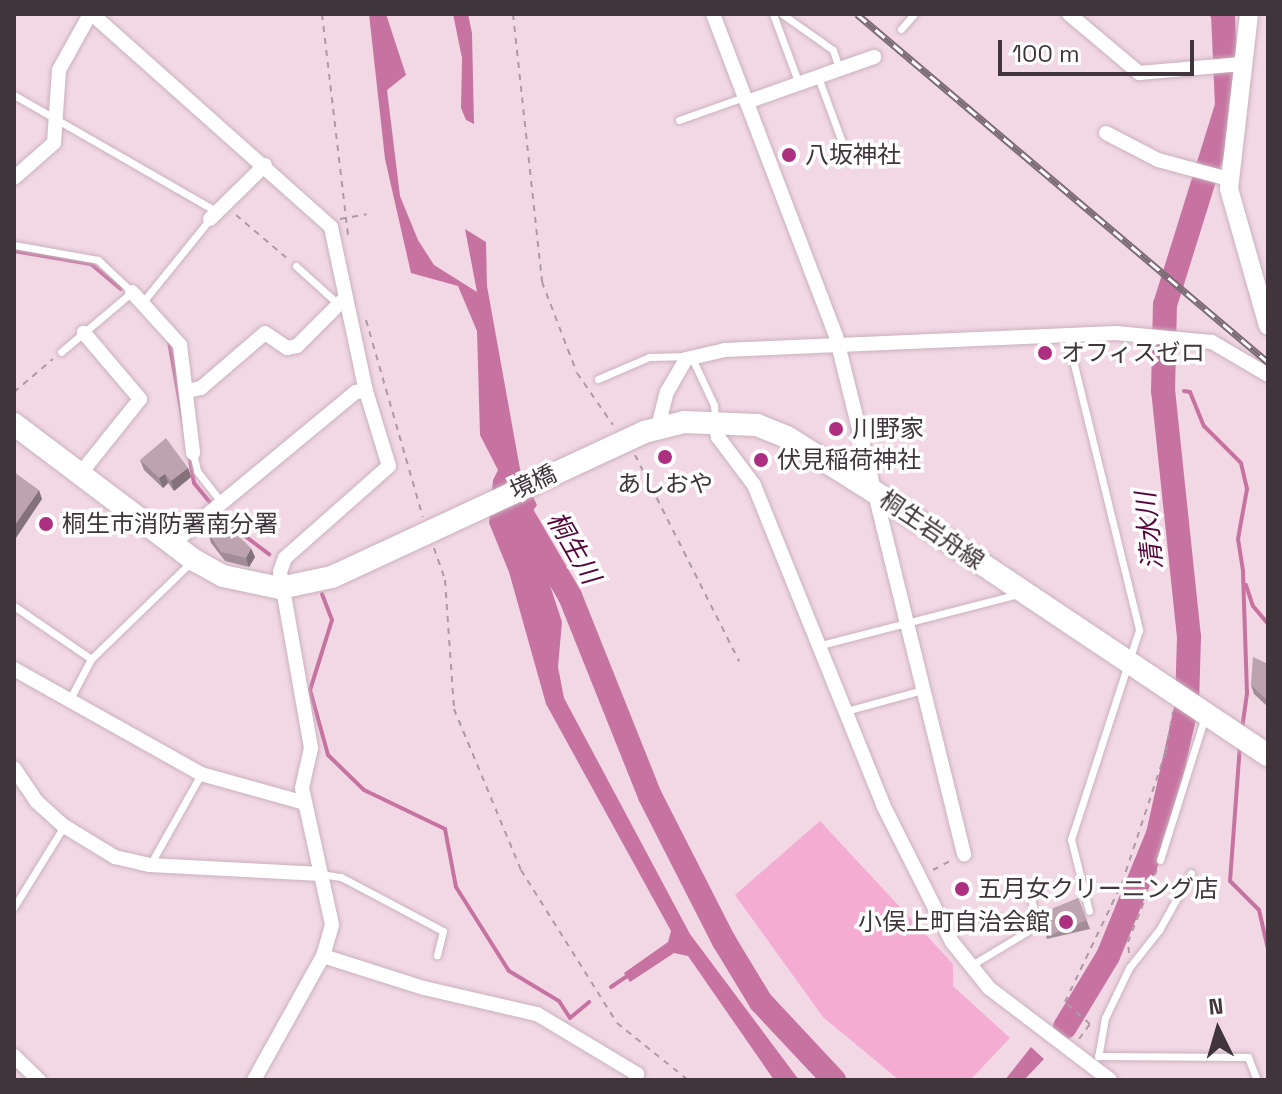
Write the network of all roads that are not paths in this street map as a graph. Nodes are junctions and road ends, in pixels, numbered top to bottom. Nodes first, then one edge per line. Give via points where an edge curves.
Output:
1 (91, 14) edge
2 (713, 14) edge
3 (773, 14) edge
4 (782, 14) edge
5 (914, 14) edge
6 (1069, 14) edge
7 (1249, 14) edge
8 (901, 29) dead end
9 (874, 57) dead end
10 (1238, 64) junction
11 (839, 70) junction
12 (818, 77) junction
13 (799, 84) junction
14 (14, 95) edge
15 (746, 100) junction
16 (679, 120) dead end
17 (59, 122) junction
18 (1106, 133) dead end
19 (843, 145) dead end
20 (265, 165) junction
21 (14, 178) edge
22 (1224, 179) junction
23 (217, 212) junction
24 (14, 245) edge
25 (296, 266) road end
26 (1262, 278) edge
27 (137, 297) junction
28 (342, 301) junction
29 (1268, 326) edge
30 (84, 333) junction
31 (1067, 334) junction
32 (839, 345) junction
33 (61, 352) road end
34 (691, 356) junction
35 (1268, 375) edge
36 (598, 379) dead end
37 (187, 391) junction
38 (366, 391) junction
39 (715, 422) junction
40 (14, 424) edge
41 (658, 427) junction
42 (626, 441) joint
43 (193, 453) joint
44 (80, 474) junction
45 (876, 493) junction
46 (222, 503) junction
47 (172, 544) junction
48 (194, 560) junction
49 (280, 588) junction
50 (1026, 592) junction
51 (14, 606) edge
52 (905, 623) junction
53 (815, 646) junction
54 (91, 659) junction
55 (1130, 664) junction
56 (14, 669) edge
57 (922, 690) junction
58 (71, 697) junction
59 (844, 712) junction
60 (1202, 712) junction
61 (1268, 755) edge
62 (14, 768) edge
63 (201, 774) junction
64 (305, 803) junction
65 (64, 826) junction
66 (964, 854) road end
67 (1160, 860) road end
68 (150, 865) junction
69 (1191, 873) dead end
70 (321, 874) junction
71 (1028, 888) dead end
72 (14, 907) edge
73 (1089, 911) dead end
74 (437, 955) dead end
75 (323, 956) junction
76 (969, 967) junction
77 (14, 1056) edge
78 (1095, 1059) junction
79 (39, 1080) edge
80 (254, 1080) edge
81 (635, 1080) edge
82 (1110, 1080) edge
83 (1257, 1080) edge

1 - 17 street via 59,70
1 - 20 street
2 - 15 street
3 - 13 lane
4 - 11 lane via 833,50
5 - 8 lane
6 - 10 street via 1139,73
7 - 10 street
9 - 11 street
10 - 22 street
11 - 12 street
12 - 13 street
12 - 19 lane
13 - 15 street
14 - 17 lane
15 - 16 lane
15 - 32 street
17 - 21 street via 47,152
17 - 23 lane
18 - 22 street via 1125,146
20 - 23 street
20 - 28 street via 331,227
22 - 26 street
23 - 27 lane
24 - 27 lane via 98,260
25 - 28 lane
26 - 29 street
27 - 30 lane
27 - 37 street via 180,345
28 - 37 street via 297,346 287,348 265,333 201,388
28 - 38 street
30 - 33 lane
30 - 44 street via 140,399
31 - 32 street
31 - 35 street via 1212,342
31 - 55 lane via 1139,630
32 - 34 street
32 - 45 street
34 - 36 lane via 649,357
34 - 39 lane via 714,405
34 - 41 street via 667,392
37 - 43 street
38 - 46 street via 356,392
38 - 49 street via 386,472 285,558
39 - 41 main road, 桐生岩舟線
39 - 45 main road, 桐生岩舟線 via 771,429
39 - 53 street via 718,437 754,485
40 - 44 main road
41 - 42 main road, 桐生岩舟線
42 - 49 main road, 境橋 via 332,577
43 - 46 lane via 197,471
44 - 47 main road
45 - 50 main road, 桐生岩舟線
45 - 52 street
46 - 47 street
47 - 48 main road
48 - 49 main road via 223,576
48 - 54 lane
49 - 64 street via 311,748 302,788
50 - 52 lane
50 - 55 main road, 桐生岩舟線
51 - 54 lane
52 - 53 lane
52 - 57 street
53 - 59 street
54 - 58 lane
55 - 60 main road, 桐生岩舟線
55 - 73 lane via 1071,839
56 - 58 street
57 - 59 lane
57 - 66 street
58 - 63 street
59 - 76 street via 883,805
60 - 61 main road
60 - 67 lane
62 - 65 street via 36,801
63 - 64 street
63 - 68 lane
64 - 70 street
65 - 68 street via 115,857
65 - 72 lane
68 - 70 street
69 - 78 lane via 1132,964 1105,1018
70 - 74 lane via 341,877 443,931
70 - 75 street via 332,925
71 - 76 lane via 1038,925
75 - 80 street
75 - 81 street via 424,988 537,1014 637,1074
76 - 78 street via 1021,1013
77 - 79 street
78 - 82 street
78 - 83 lane via 1248,1057

